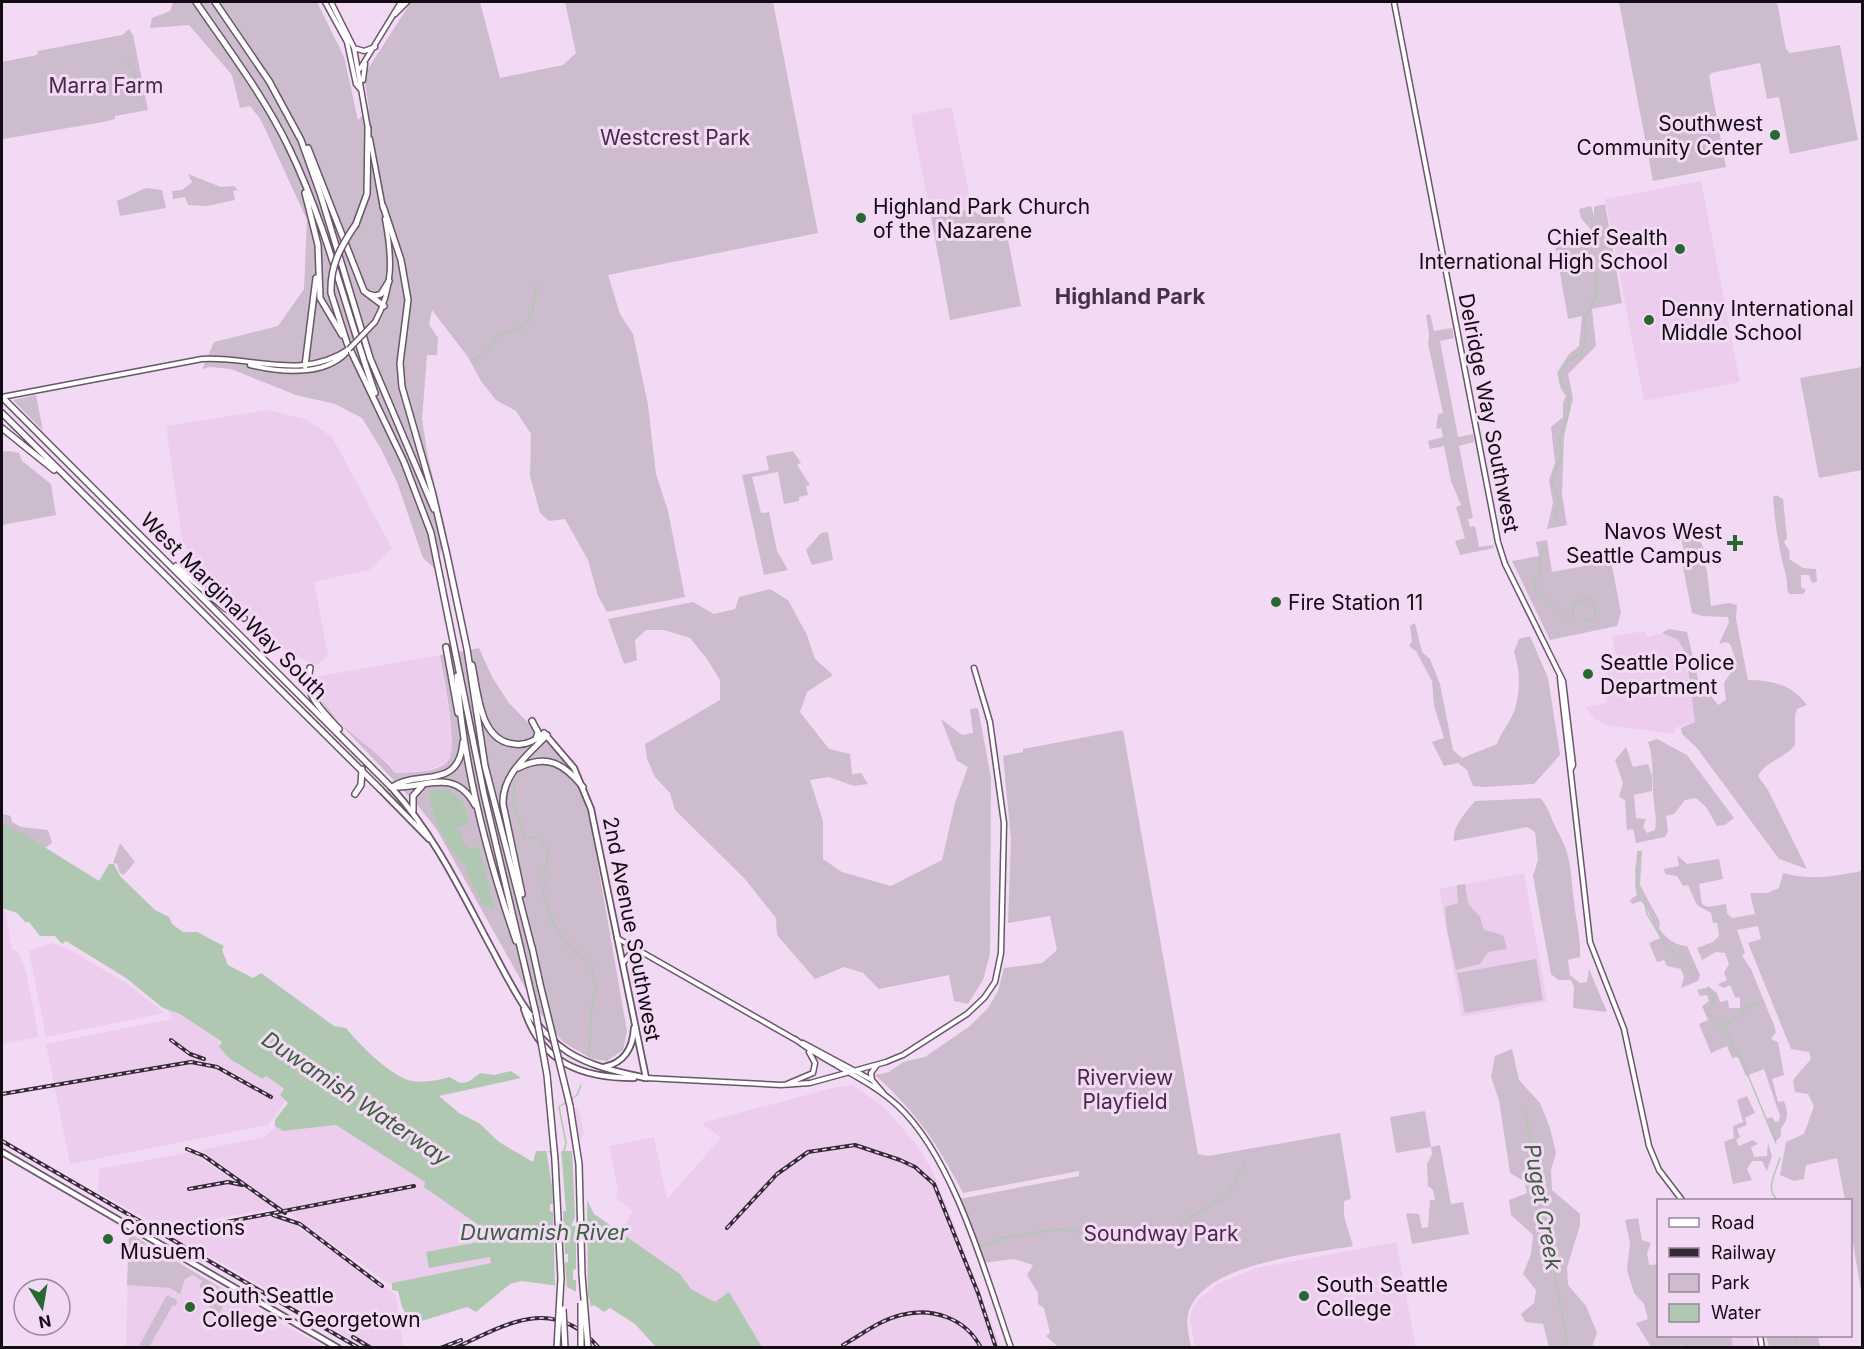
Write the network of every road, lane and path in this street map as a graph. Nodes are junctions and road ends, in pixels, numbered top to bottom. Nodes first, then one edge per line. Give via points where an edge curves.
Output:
1 (196, 2) edge
2 (215, 2) edge
3 (325, 2) edge
4 (331, 2) edge
5 (401, 2) edge
6 (406, 2) edge
7 (1394, 2) edge
8 (395, 15) junction
9 (376, 46) junction
10 (354, 48) junction
11 (350, 54) junction
12 (364, 63) junction
13 (359, 68) junction
14 (356, 84) junction
15 (362, 88) junction
16 (368, 128) junction
17 (302, 140) junction
18 (300, 174) junction
19 (383, 206) junction
20 (318, 261) junction
21 (389, 280) junction
22 (364, 291) junction
23 (384, 306) junction
24 (348, 346) junction
25 (244, 362) junction
26 (305, 366) junction
27 (4, 399) edge
28 (2, 414) edge
29 (383, 418) junction
30 (2, 428) edge
31 (78, 490) junction
32 (136, 532) junction
33 (447, 555) junction
34 (244, 618) dead end
35 (446, 647) dead end
36 (467, 649) junction
37 (456, 656) junction
38 (310, 668) dead end
39 (974, 668) dead end
40 (1560, 678) junction
41 (1562, 697) junction
42 (1567, 704) junction
43 (460, 720) junction
44 (532, 721) dead end
45 (545, 734) junction
46 (463, 736) junction
47 (534, 741) junction
48 (350, 745) junction
49 (517, 768) junction
50 (362, 769) junction
51 (1571, 769) junction
52 (429, 783) junction
53 (583, 787) junction
54 (391, 788) junction
55 (380, 789) joint
56 (355, 794) dead end
57 (413, 811) junction
58 (479, 813) junction
59 (435, 845) junction
60 (615, 937) junction
61 (532, 948) junction
62 (641, 953) junction
63 (525, 964) junction
64 (621, 967) junction
65 (522, 1004) junction
66 (634, 1028) junction
67 (795, 1039) junction
68 (878, 1065) junction
69 (600, 1067) junction
70 (855, 1071) junction
71 (847, 1073) junction
72 (646, 1078) junction
73 (872, 1080) junction
74 (781, 1085) junction
75 (886, 1097) junction
76 (2, 1152) edge
77 (1681, 1199) edge
78 (582, 1275) junction
79 (561, 1278) junction
80 (338, 1347) edge
81 (557, 1347) edge
82 (565, 1347) edge
83 (581, 1347) edge
84 (588, 1347) edge
85 (1011, 1347) edge

1 - 18 highway via 274,119
2 - 17 highway via 269,81
3 - 11 main road
4 - 10 main road
5 - 8 main road
6 - 8 main road
7 - 40 main road, Delridge Way Southwest via 1498,542
8 - 9 main road
9 - 10 main road via 364,51
9 - 12 main road
10 - 13 main road
11 - 13 main road
11 - 14 main road
12 - 13 main road
12 - 15 main road
13 - 14 main road
13 - 15 main road
14 - 15 main road
15 - 16 main road
16 - 19 main road
16 - 24 highway, bridge via 367,194 356,224 336,256 331,276 331,293
17 - 22 highway via 320,173
17 - 33 highway via 370,358 434,509
18 - 20 highway via 316,230
18 - 29 highway via 321,225
19 - 21 main road via 391,251
19 - 33 highway via 401,261 409,305 400,363 402,387
20 - 24 highway via 322,303
20 - 26 highway
21 - 22 highway via 378,296
21 - 23 main road
22 - 23 highway
23 - 24 main road, bridge via 375,322
24 - 25 main road via 336,361 312,369 293,371
24 - 26 main road, bridge via 344,353
24 - 29 highway
25 - 26 main road
25 - 27 main road via 194,360
27 - 32 highway, West Marginal Way South
28 - 31 highway, West Marginal Way South
29 - 37 highway via 413,482 431,533
30 - 31 highway
31 - 50 highway, West Marginal Way South
32 - 34 highway via 218,603
32 - 48 highway, West Marginal Way South
33 - 36 highway
35 - 43 highway
36 - 47 highway via 491,732 509,744
36 - 61 highway via 485,766
37 - 43 highway
37 - 63 highway
38 - 48 highway via 309,694
39 - 68 main road via 990,722 1003,807 1000,963 992,987 972,1009 909,1051
40 - 41 main road, Delridge Way Southwest
40 - 42 main road, Delridge Way Southwest
41 - 42 main road
41 - 51 main road, Delridge Way Southwest
42 - 51 main road, Delridge Way Southwest
43 - 46 highway
44 - 47 highway via 538,732
45 - 47 highway
45 - 49 highway
45 - 53 main road, 2nd Avenue Southwest via 566,757
46 - 54 highway via 460,756 451,769 441,776
46 - 58 highway
48 - 54 highway, West Marginal Way South
49 - 53 highway via 535,761 555,762
49 - 61 highway via 506,784 503,804
50 - 55 highway, West Marginal Way South
50 - 56 highway via 361,785
51 - 77 main road, Delridge Way Southwest via 1590,942 1624,1029 1648,1146 1659,1170
52 - 54 highway
52 - 57 highway via 415,792
52 - 58 highway via 460,786
53 - 60 main road, 2nd Avenue Southwest via 595,825
54 - 57 main road, West Marginal Way South
55 - 59 main road, West Marginal Way South
57 - 59 main road, West Marginal Way South
58 - 63 highway
59 - 65 main road, West Marginal Way South
60 - 62 main road
60 - 64 main road, 2nd Avenue Southwest
61 - 78 highway, bridge via 575,1132
62 - 64 main road via 630,954
62 - 67 main road
63 - 79 highway, bridge via 551,1105
64 - 66 main road, 2nd Avenue Southwest
65 - 69 main road, West Marginal Way South via 550,1037
65 - 72 main road, West Marginal Way South via 545,1047 561,1061 583,1072 610,1078
66 - 69 main road via 632,1044 624,1057
66 - 72 main road, 2nd Avenue Southwest
67 - 70 main road
67 - 71 main road
67 - 74 main road via 812,1056 815,1070 807,1077
68 - 70 main road
68 - 73 main road via 871,1073
69 - 72 main road, West Marginal Way South
70 - 71 main road
70 - 73 main road
71 - 74 main road via 810,1083
71 - 75 main road
72 - 74 main road
73 - 75 main road
75 - 85 main road via 914,1123 948,1179
76 - 80 main road
78 - 83 highway, bridge
78 - 84 highway, bridge
79 - 81 highway, bridge
79 - 82 highway, bridge

